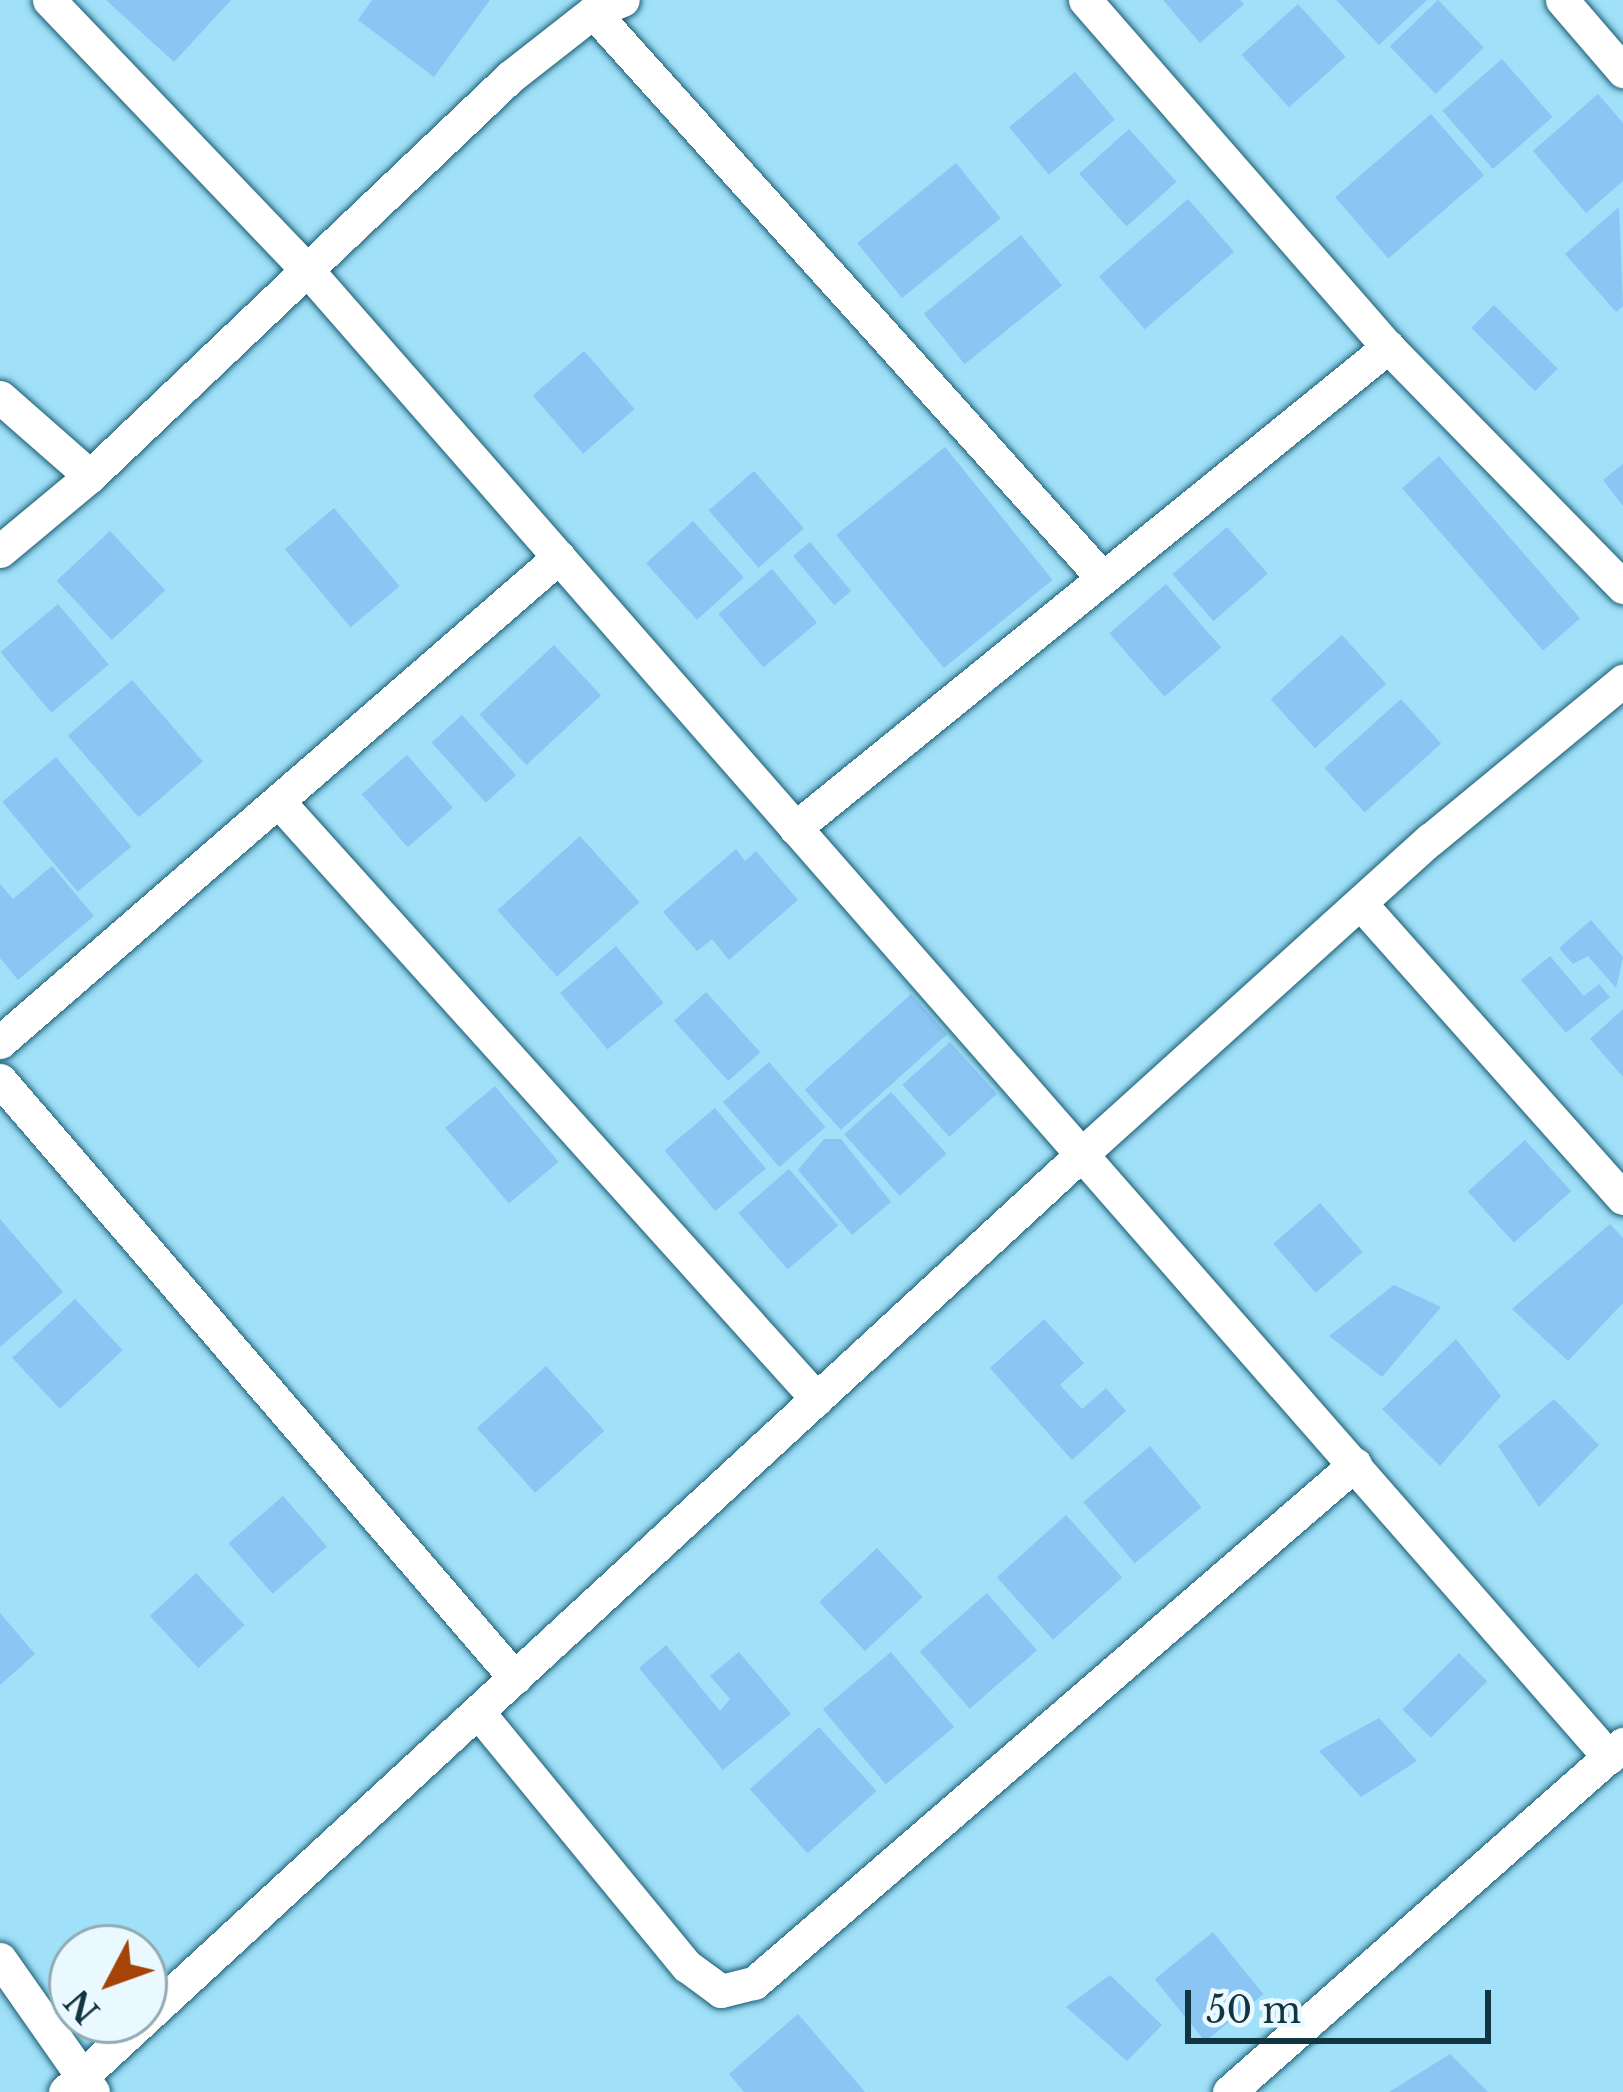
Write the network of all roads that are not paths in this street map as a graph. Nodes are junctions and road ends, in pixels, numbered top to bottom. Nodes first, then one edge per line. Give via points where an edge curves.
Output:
1 (49, 0) edge
2 (1085, 0) edge
3 (1562, 0) edge
4 (608, 6) edge
5 (1623, 71) edge
6 (309, 272) junction
7 (1388, 347) junction
8 (0, 397) edge
9 (90, 476) junction
10 (0, 551) edge
11 (559, 556) junction
12 (1100, 575) junction
13 (1623, 587) edge
14 (1623, 681) edge
15 (278, 801) junction
16 (795, 828) junction
17 (1360, 903) junction
18 (0, 1042) edge
19 (0, 1080) edge
20 (1084, 1152) junction
21 (1623, 1198) edge
22 (817, 1399) junction
23 (1355, 1465) junction
24 (515, 1678) junction
25 (478, 1712) junction
26 (1616, 1751) edge
27 (0, 1960) edge
28 (80, 2087) edge
29 (1229, 2092) edge

1 - 6 street
2 - 7 street
3 - 5 street
4 - 6 street via 510,77
4 - 12 street
6 - 9 street
6 - 11 street
7 - 12 street
7 - 13 street
8 - 9 street
9 - 10 street
11 - 15 street
11 - 16 street
12 - 16 street
14 - 17 street
15 - 18 street
15 - 22 street
16 - 20 street
17 - 20 street
17 - 21 street
19 - 24 street
20 - 22 street
20 - 23 street
22 - 24 street
23 - 25 street via 754,1983 721,1991 687,1966
23 - 26 street
24 - 25 street
25 - 28 street
26 - 29 street
27 - 28 street

